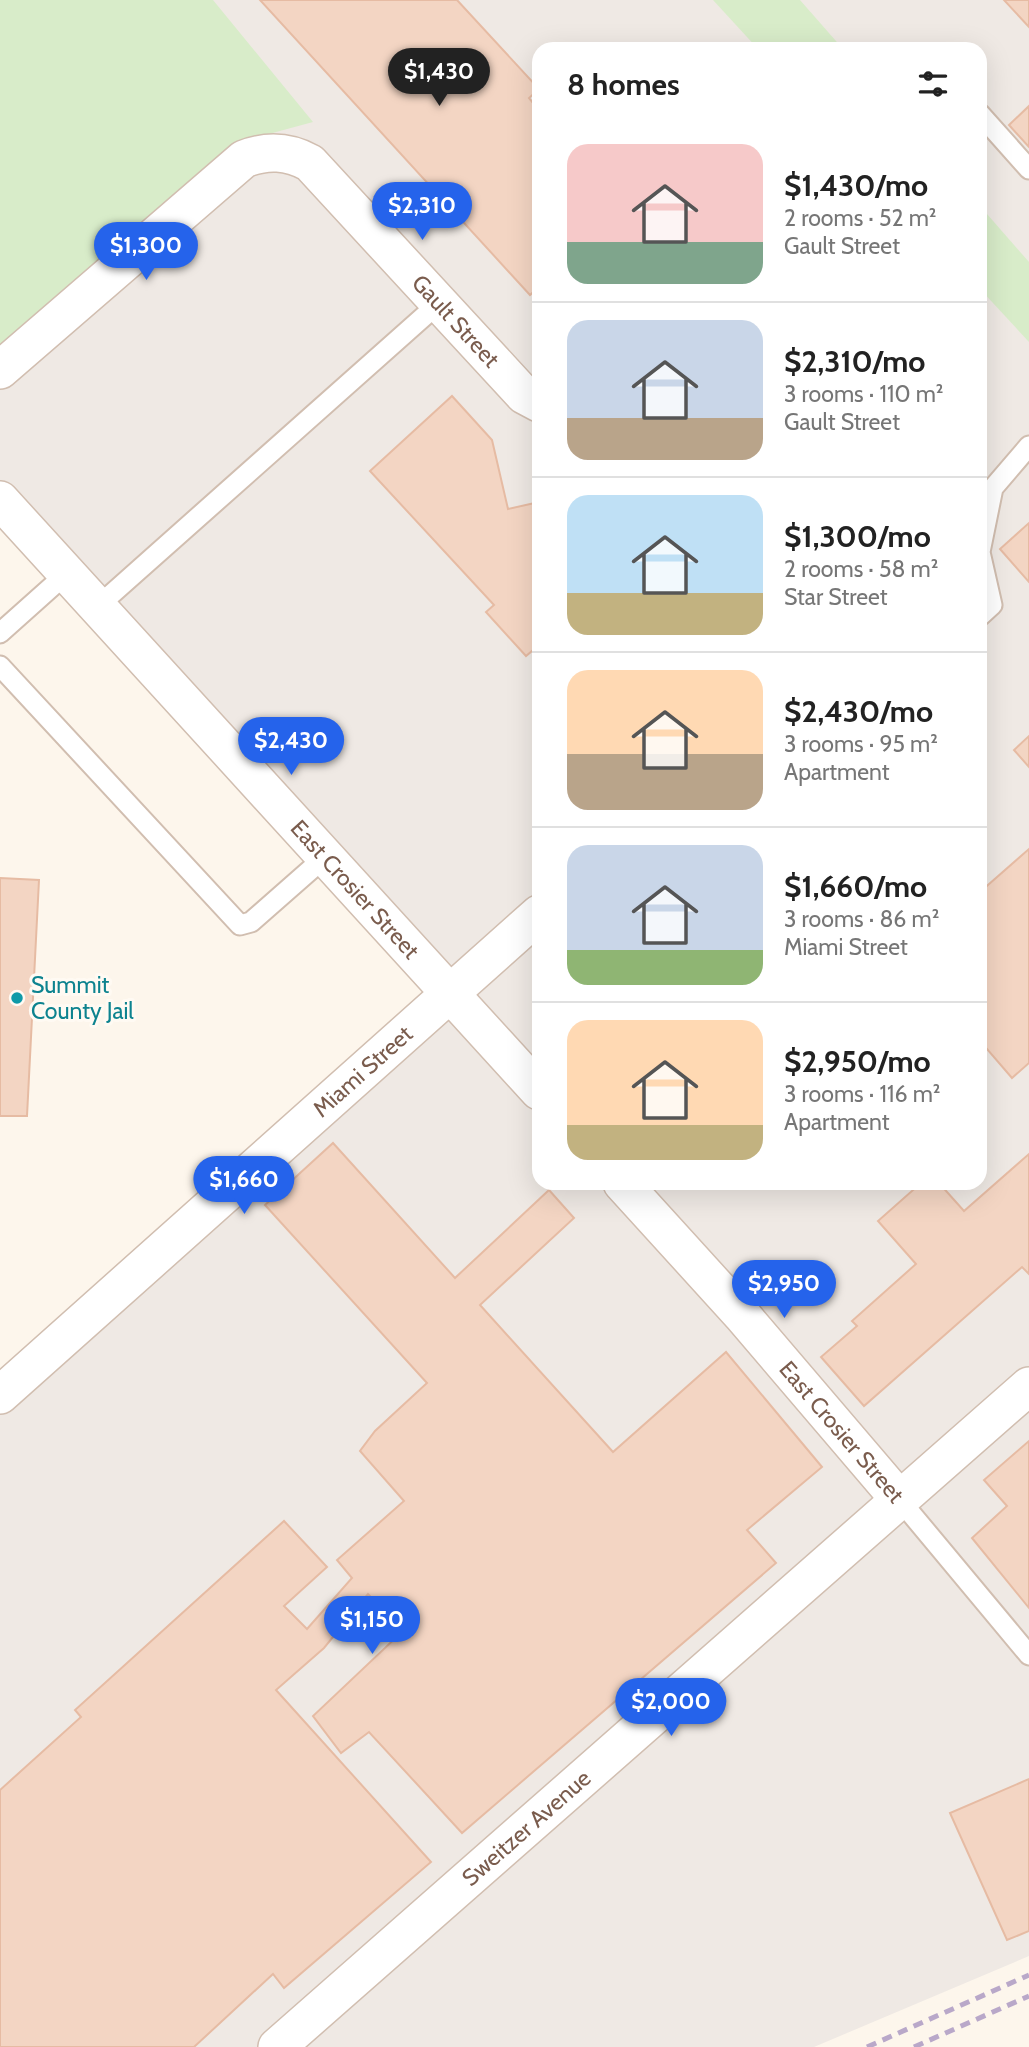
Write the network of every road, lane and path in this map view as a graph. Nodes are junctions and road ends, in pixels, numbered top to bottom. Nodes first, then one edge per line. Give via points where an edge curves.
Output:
1 (987, 122) edge
2 (1029, 169) edge
3 (439, 303) junction
4 (0, 370) edge
5 (532, 399) edge
6 (1029, 446) edge
7 (0, 500) edge
8 (987, 518) edge
9 (66, 573) junction
10 (987, 583) edge
11 (97, 607) junction
12 (987, 610) edge
13 (0, 633) edge
14 (0, 666) edge
15 (325, 857) junction
16 (532, 920) edge
17 (450, 993) junction
18 (532, 1083) edge
19 (628, 1190) edge
20 (1029, 1386) edge
21 (0, 1395) edge
22 (898, 1499) junction
23 (1029, 1655) edge
24 (276, 2047) edge

1 - 2 lane
3 - 4 street, Gault Street via 310,163 282,153 258,154 244,159
3 - 5 street, Gault Street
3 - 11 lane
6 - 8 lane via 993,488
7 - 9 street, East Crosier Street
9 - 11 street, East Crosier Street
9 - 13 lane
10 - 12 lane via 992,605
11 - 15 street, East Crosier Street
14 - 15 lane via 240,925 251,922
15 - 17 street, East Crosier Street
16 - 17 street, Miami Street
17 - 18 street, East Crosier Street
17 - 21 street, Miami Street
19 - 22 street, East Crosier Street
20 - 22 street, Sweitzer Avenue
22 - 23 lane, East Crosier Street
22 - 24 street, Sweitzer Avenue

